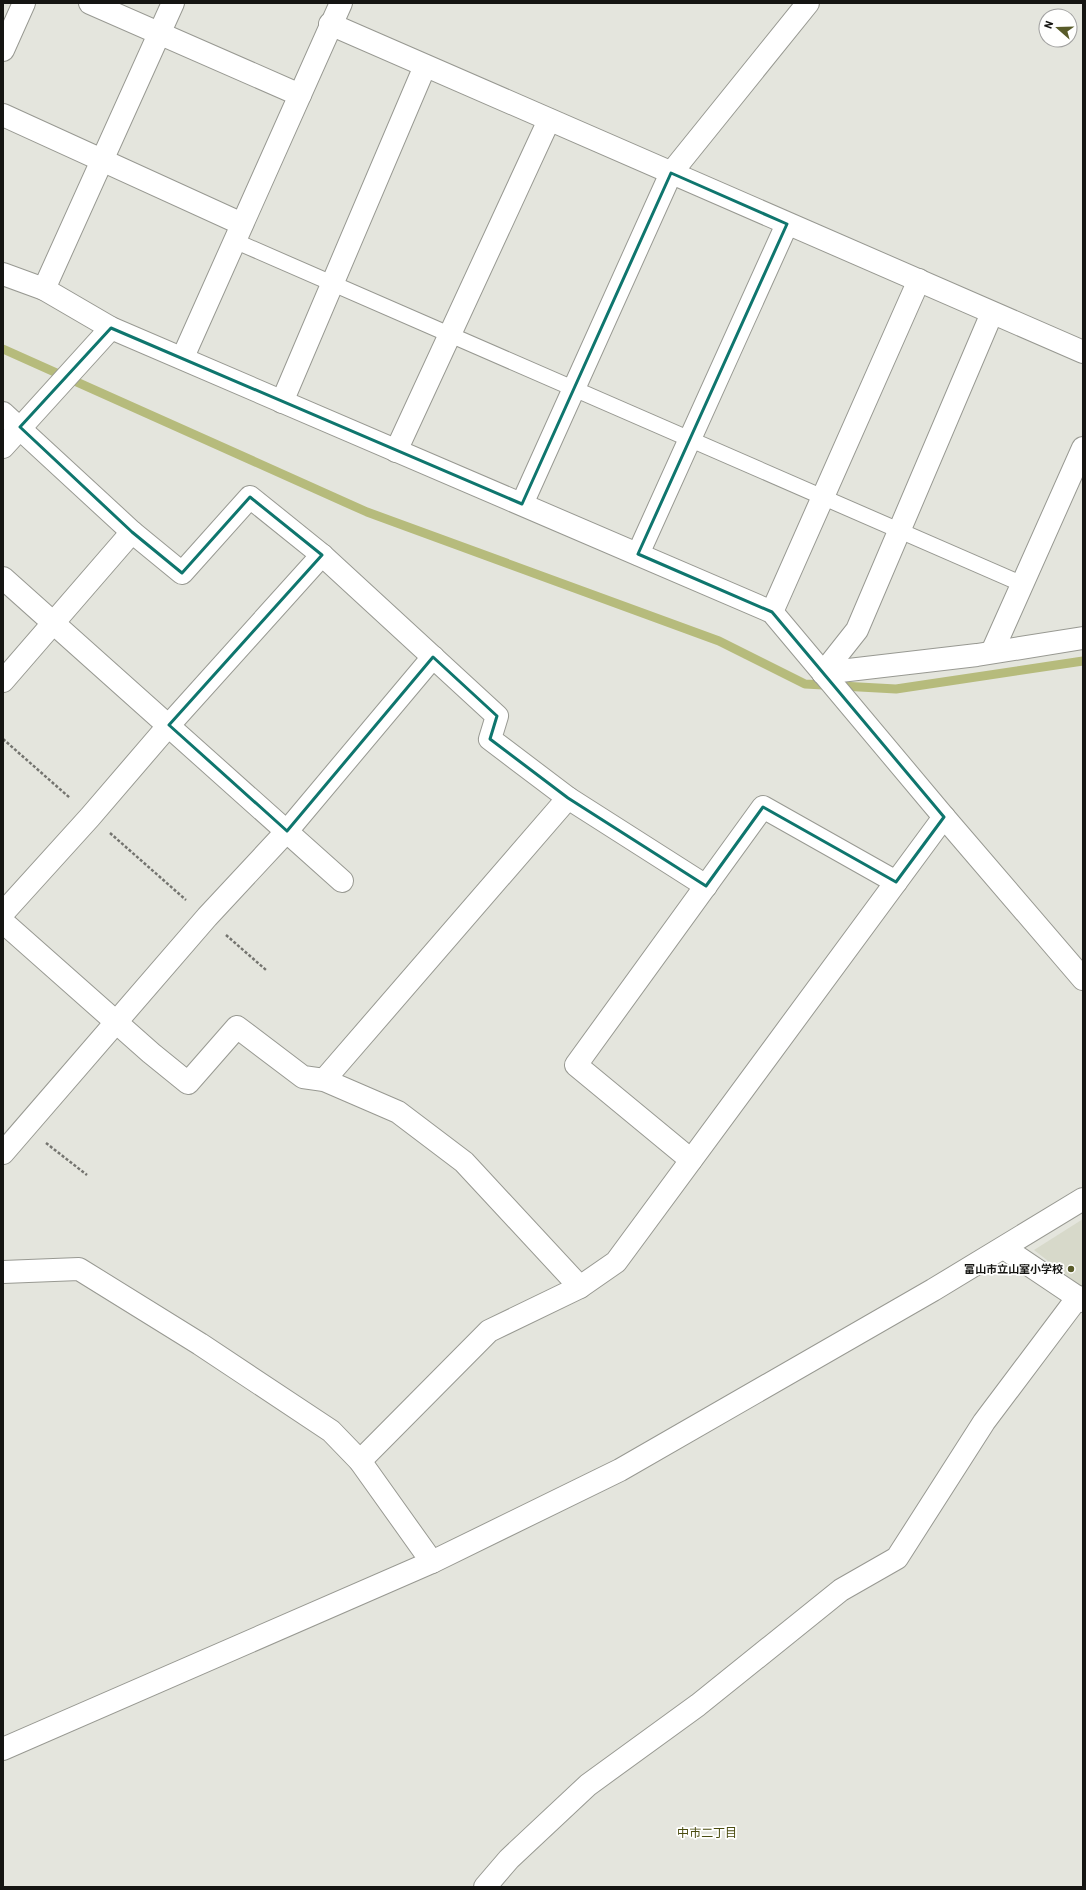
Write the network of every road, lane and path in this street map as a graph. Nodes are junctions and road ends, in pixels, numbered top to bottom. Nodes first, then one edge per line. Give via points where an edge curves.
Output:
1 (24, 3) edge
2 (90, 3) edge
3 (173, 3) edge
4 (341, 3) edge
5 (808, 3) edge
6 (330, 24) junction
7 (160, 33) junction
8 (3, 50) edge
9 (425, 66) junction
10 (300, 95) junction
11 (3, 115) edge
12 (549, 120) junction
13 (103, 159) junction
14 (671, 173) junction
15 (787, 224) junction
16 (238, 233) junction
17 (3, 274) edge
18 (919, 280) junction
19 (332, 284) junction
20 (44, 289) junction
21 (992, 313) junction
22 (111, 328) junction
23 (450, 335) junction
24 (1083, 352) edge
25 (183, 357) junction
26 (574, 389) junction
27 (282, 402) junction
28 (3, 413) edge
29 (20, 427) junction
30 (690, 439) junction
31 (3, 447) edge
32 (1083, 448) edge
33 (396, 451) junction
34 (823, 497) junction
35 (522, 504) junction
36 (899, 530) junction
37 (132, 532) junction
38 (638, 554) junction
39 (322, 555) junction
40 (3, 578) edge
41 (1022, 584) junction
42 (772, 612) junction
43 (54, 622) junction
44 (1083, 638) edge
45 (992, 652) junction
46 (433, 656) junction
47 (823, 672) junction
48 (3, 681) edge
49 (169, 725) junction
50 (3, 739) edge
51 (568, 798) junction
52 (90, 817) junction
53 (944, 817) junction
54 (287, 831) junction
55 (342, 882) dead end
56 (896, 882) junction
57 (706, 886) junction
58 (3, 913) edge
59 (206, 918) junction
60 (3, 922) edge
61 (266, 970) dead end
62 (1083, 979) edge
63 (116, 1022) junction
64 (324, 1080) junction
65 (3, 1153) edge
66 (691, 1160) junction
67 (1083, 1198) edge
68 (1004, 1248) junction
69 (3, 1272) edge
70 (580, 1287) junction
71 (1080, 1299) edge
72 (360, 1461) junction
73 (432, 1562) junction
74 (3, 1749) edge
75 (485, 1887) edge

1 - 8 street
2 - 7 street
3 - 7 street
4 - 6 street
5 - 14 street
6 - 9 street
6 - 10 street
7 - 10 street
7 - 13 street
9 - 12 street
9 - 19 street
10 - 16 street
11 - 13 street
12 - 14 street
12 - 23 street
13 - 16 street
13 - 20 street
14 - 15 street
14 - 26 street
15 - 18 street
15 - 30 street
16 - 19 lane
16 - 25 street
17 - 20 street
18 - 21 street
18 - 34 street
19 - 23 lane
19 - 27 street
20 - 22 street
21 - 24 street
21 - 36 street
22 - 25 street
22 - 29 street
23 - 26 lane
23 - 33 street
25 - 27 street
26 - 30 lane
26 - 35 street
27 - 33 street
28 - 29 street
29 - 31 street
29 - 37 street
30 - 34 lane
30 - 38 street
32 - 41 street
33 - 35 street
34 - 36 lane
34 - 42 street
35 - 38 street
36 - 41 lane
36 - 47 street via 857,630
37 - 39 street via 182,573 250,497
37 - 43 street
38 - 42 street
39 - 46 street
39 - 49 street
40 - 43 street
41 - 45 street
42 - 47 street
43 - 48 street
43 - 49 street
44 - 45 street
45 - 47 street
46 - 51 street via 497,716 490,739
46 - 54 street
47 - 53 street
49 - 52 street
49 - 54 street
50 - 52 path
51 - 57 street
51 - 64 street
52 - 58 street
52 - 59 path
53 - 56 street
53 - 62 street
54 - 55 street
54 - 59 street
56 - 57 street via 763,807
56 - 66 street
57 - 66 street via 576,1065
59 - 61 path
59 - 63 street
60 - 63 street
63 - 64 street via 188,1083 237,1027 303,1077
63 - 65 street
64 - 70 street via 398,1112 464,1162
66 - 70 street via 616,1262
67 - 68 street
68 - 71 street
68 - 73 street via 620,1470
69 - 72 street via 79,1269 200,1344 331,1431
70 - 72 street via 489,1331
71 - 75 street via 984,1422 896,1558 841,1590 698,1705 588,1785 509,1859
72 - 73 street
73 - 74 street

